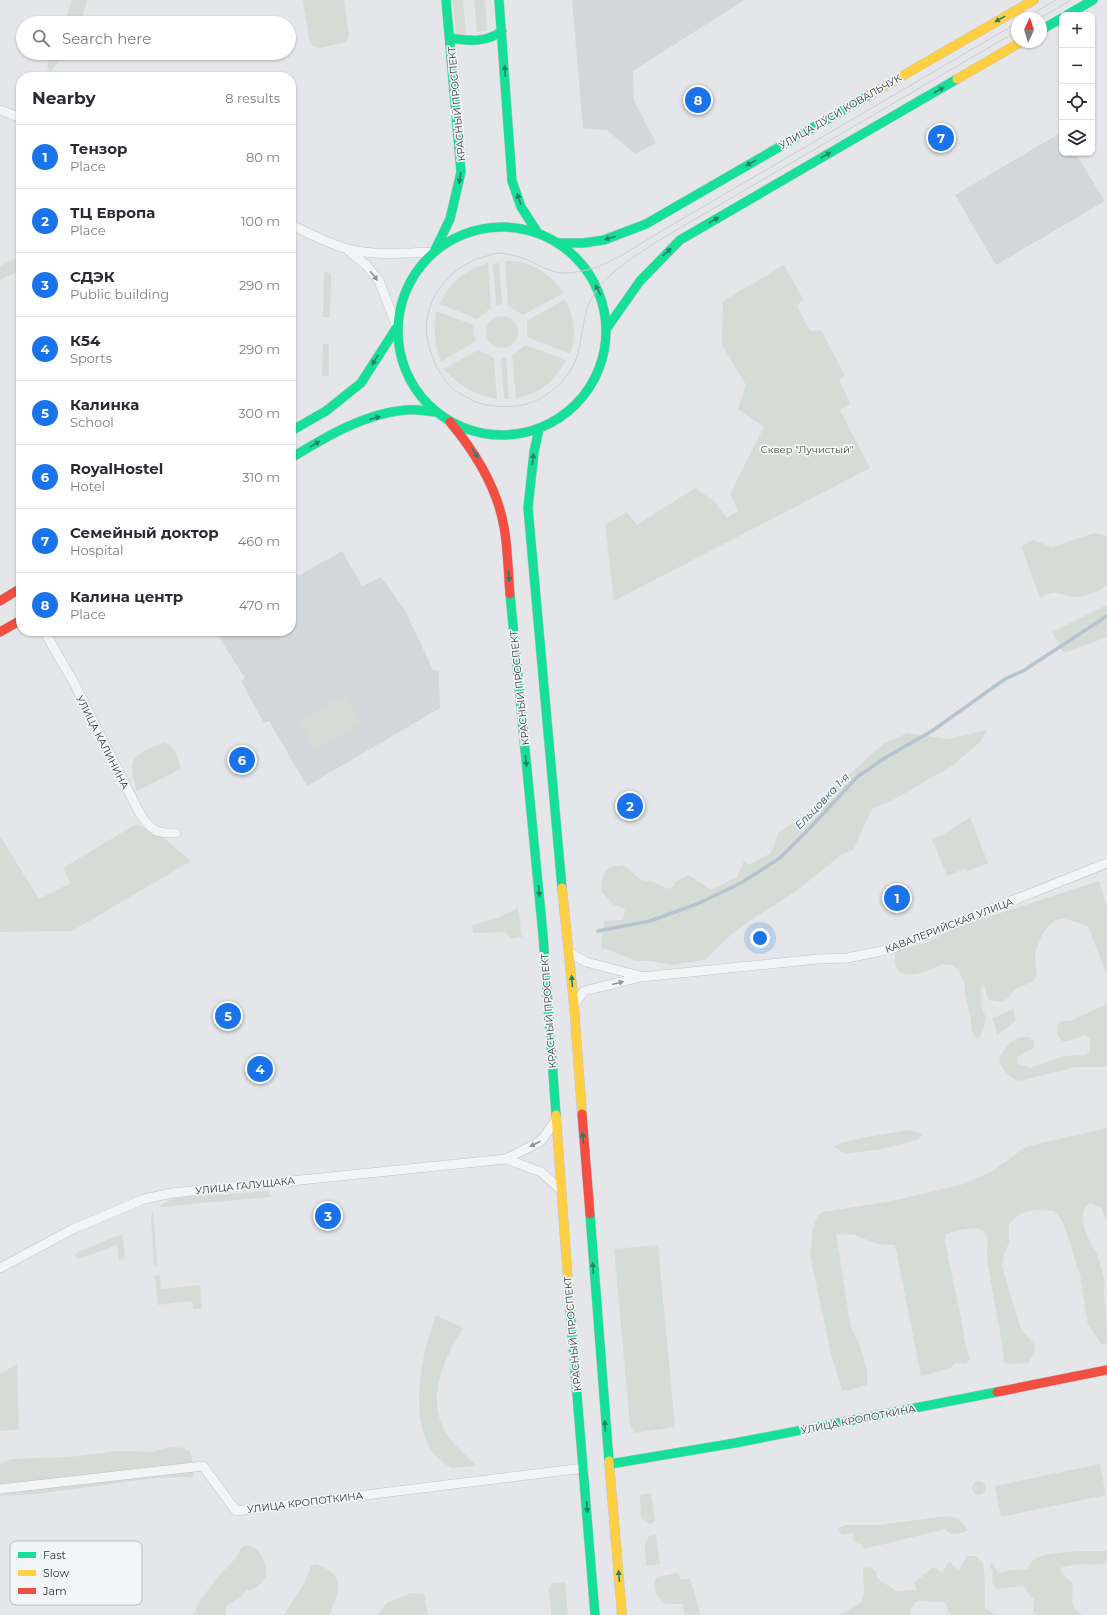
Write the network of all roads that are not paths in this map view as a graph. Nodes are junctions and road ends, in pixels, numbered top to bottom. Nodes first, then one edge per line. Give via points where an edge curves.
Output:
1 (446, 0) edge
2 (499, 0) edge
3 (1034, 0) edge
4 (1093, 0) edge
5 (1072, 12) edge
6 (1059, 20) edge
7 (1047, 27) edge
8 (502, 31) junction
9 (450, 38) junction
10 (1011, 48) edge
11 (0, 110) edge
12 (16, 116) edge
13 (296, 227) edge
14 (538, 233) junction
15 (559, 243) junction
16 (346, 249) junction
17 (434, 252) junction
18 (397, 327) junction
19 (607, 328) junction
20 (436, 412) junction
21 (450, 422) junction
22 (296, 428) edge
23 (539, 429) junction
24 (296, 455) edge
25 (16, 592) edge
26 (0, 601) edge
27 (16, 623) edge
28 (0, 632) edge
29 (47, 636) edge
30 (176, 833) dead end
31 (1107, 862) edge
32 (569, 952) junction
33 (641, 977) junction
34 (574, 1005) junction
35 (556, 1120) junction
36 (506, 1159) junction
37 (561, 1190) junction
38 (0, 1268) edge
39 (588, 1297) junction
40 (569, 1300) junction
41 (1107, 1370) edge
42 (610, 1464) junction
43 (590, 1467) junction
44 (0, 1489) edge
45 (595, 1615) edge
46 (622, 1615) edge

1 - 9 main road, КРАСНЫЙ ПРОСПЕКТ
2 - 8 main road
3 -> 15 main road, УЛИЦА ДУСИ КОВАЛЬЧУК via 646,224 602,241 583,245
4 - 5 main road
6 - 7 main road
8 - 9 main road via 495,38 476,42
14 -> 8 main road via 521,206 512,181
9 -> 17 main road, КРАСНЫЙ ПРОСПЕКТ via 461,172 450,219
19 -> 10 main road via 634,287 680,240
11 - 12 street
13 - 16 street
14 - 15 main road
14 - 17 main road via 511,227 483,228 457,237
19 -> 15 main road via 601,295 584,266
16 - 17 street via 387,254
16 -> 18 street via 367,266 379,281
17 - 18 main road via 415,273 402,299
18 - 20 main road via 401,359 414,388
18 -> 22 main road via 361,383 326,411
19 - 23 main road via 605,354 596,378 582,400 562,417
20 - 21 main road
24 -> 20 main road via 338,430 371,418 405,410
21 - 23 main road via 471,432 494,436 517,435
21 -> 35 main road, КРАСНЫЙ ПРОСПЕКТ via 486,469 504,527 543,935
32 -> 23 main road via 528,508
25 - 26 main road
27 - 28 main road
29 - 30 street, УЛИЦА КАЛИНИНА via 74,683 140,814 150,828 163,833
31 - 33 street, КАВАЛЕРИЙСКАЯ УЛИЦА via 891,949 875,953 847,958
32 - 33 street via 586,962
34 -> 32 main road
34 -> 33 street via 584,992
39 -> 34 main road
35 -> 36 street via 541,1141
35 - 37 main road, КРАСНЫЙ ПРОСПЕКТ
36 - 37 street via 541,1172
36 - 38 street, УЛИЦА ГАЛУЩАКА via 172,1193 144,1199 73,1229
37 - 40 main road, КРАСНЫЙ ПРОСПЕКТ
39 - 40 main road
42 -> 39 main road
40 - 43 main road, КРАСНЫЙ ПРОСПЕКТ
41 - 42 main road, УЛИЦА КРОПОТКИНА via 735,1444
42 - 43 main road, УЛИЦА КРОПОТКИНА
46 -> 42 main road
43 - 44 street, УЛИЦА КРОПОТКИНА via 236,1511 203,1466
43 -> 45 main road, КРАСНЫЙ ПРОСПЕКТ

